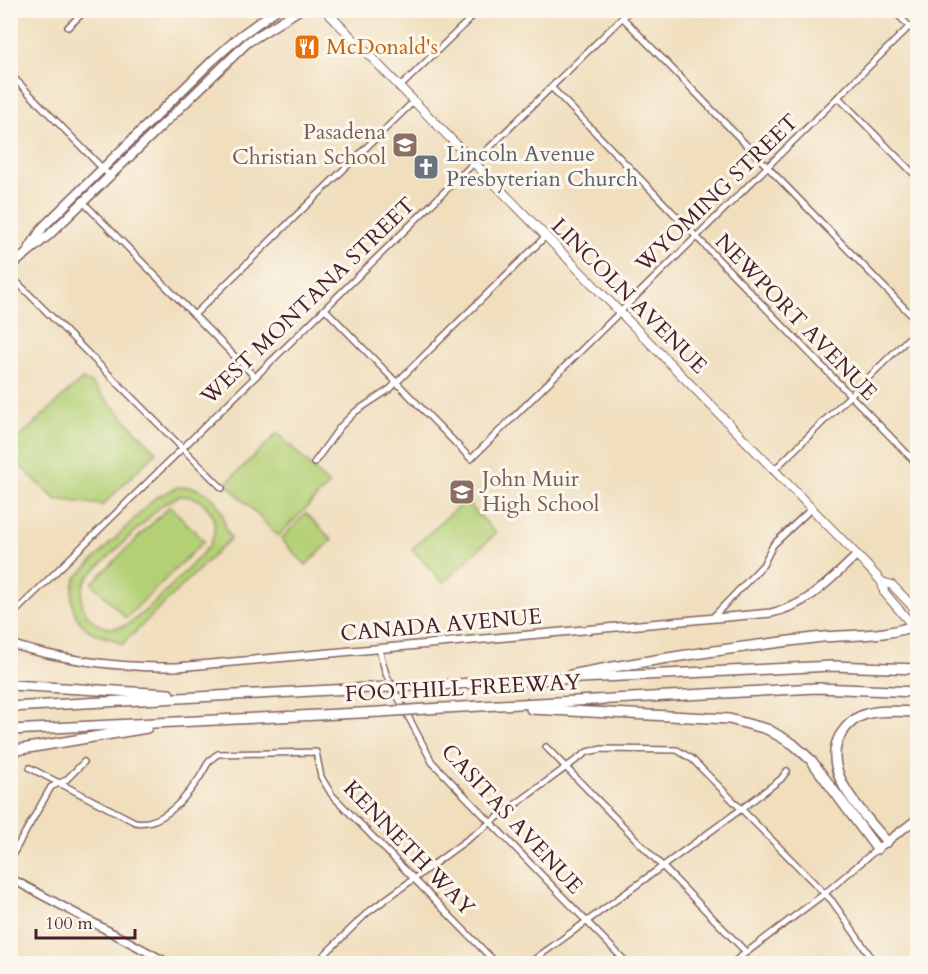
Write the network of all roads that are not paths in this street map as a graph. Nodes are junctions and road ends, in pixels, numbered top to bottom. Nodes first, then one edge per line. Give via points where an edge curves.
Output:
1 (86, 10) edge
2 (276, 10) edge
3 (299, 10) edge
4 (325, 10) edge
5 (478, 10) edge
6 (630, 10) edge
7 (893, 10) edge
8 (623, 18) junction
9 (68, 27) dead end
10 (909, 27) junction
11 (918, 35) edge
12 (10, 74) edge
13 (399, 88) junction
14 (552, 88) junction
15 (838, 97) junction
16 (413, 102) junction
17 (473, 164) junction
18 (767, 167) junction
19 (102, 170) junction
20 (110, 176) junction
21 (918, 178) edge
22 (76, 195) junction
23 (84, 202) junction
24 (545, 237) junction
25 (695, 237) junction
26 (27, 252) junction
27 (10, 267) edge
28 (10, 275) edge
29 (325, 309) junction
30 (619, 312) junction
31 (194, 315) junction
32 (918, 321) edge
33 (918, 329) edge
34 (255, 377) junction
35 (396, 382) junction
36 (850, 396) junction
37 (182, 449) junction
38 (314, 463) dead end
39 (918, 465) edge
40 (773, 471) junction
41 (222, 488) dead end
42 (812, 508) junction
43 (857, 555) junction
44 (882, 582) junction
45 (918, 612) edge
46 (10, 617) edge
47 (710, 619) junction
48 (916, 627) edge
49 (10, 644) edge
50 (379, 649) junction
51 (918, 669) edge
52 (542, 681) junction
53 (10, 685) edge
54 (918, 692) edge
55 (207, 697) junction
56 (10, 707) edge
57 (492, 707) junction
58 (918, 712) edge
59 (192, 720) junction
60 (10, 730) edge
61 (546, 747) dead end
62 (10, 751) edge
63 (84, 762) dead end
64 (30, 768) dead end
65 (566, 769) junction
66 (787, 771) dead end
67 (58, 783) junction
68 (740, 810) junction
69 (918, 818) edge
70 (489, 823) junction
71 (887, 842) junction
72 (877, 849) junction
73 (10, 859) edge
74 (662, 866) junction
75 (10, 878) edge
76 (414, 878) junction
77 (824, 894) junction
78 (586, 921) junction
79 (746, 952) junction
80 (157, 961) edge
81 (170, 963) edge
82 (315, 963) edge
83 (498, 963) edge
84 (528, 963) edge
85 (628, 963) edge
86 (731, 963) edge
87 (876, 963) edge

1 - 9 street
2 - 19 main road via 212,61
3 - 20 main road via 248,42
4 - 13 main road, LINCOLN AVENUE
5 - 13 street
6 - 8 street, WEST MONTANA STREET
7 - 10 street
8 - 14 street, WEST MONTANA STREET
8 - 18 street
10 - 11 street
10 - 15 street, WYOMING STREET
12 - 19 street
13 - 16 main road, LINCOLN AVENUE
14 - 17 street, WEST MONTANA STREET
14 - 25 street, NEWPORT AVENUE
15 - 18 street, WYOMING STREET
15 - 21 street
16 - 17 main road, LINCOLN AVENUE
16 - 31 street
17 - 24 main road, LINCOLN AVENUE
17 - 29 street, WEST MONTANA STREET
18 - 25 street, WYOMING STREET
18 - 32 street
19 - 20 street
19 - 22 main road
20 - 23 main road
22 - 23 street
22 - 26 main road via 43,227
23 - 26 main road
23 - 31 street
24 - 30 main road, LINCOLN AVENUE
24 - 35 street
25 - 30 street, WYOMING STREET
25 - 36 street, NEWPORT AVENUE
26 - 27 main road
28 - 37 street
29 - 34 street, WEST MONTANA STREET
29 - 35 street
30 - 35 street, WYOMING STREET via 471,459
30 - 40 main road, LINCOLN AVENUE
31 - 34 street
33 - 36 street
34 - 37 street, WEST MONTANA STREET
35 - 38 street via 355,412
36 - 39 street, NEWPORT AVENUE
36 - 40 street
37 - 41 street
37 - 46 street, WEST MONTANA STREET
40 - 42 main road, LINCOLN AVENUE
42 - 43 main road, LINCOLN AVENUE
42 - 47 street via 773,545 763,564
43 - 44 main road, LINCOLN AVENUE
43 - 47 street, CANADA AVENUE via 814,596 787,610
44 - 45 main road, LINCOLN AVENUE via 892,585
44 - 48 main road, LINCOLN AVENUE via 884,592
47 - 50 street, CANADA AVENUE
48 - 52 highway via 657,658
49 - 50 street, CANADA AVENUE via 91,663 145,668
50 - 70 street, CASITAS AVENUE via 386,674 432,762
51 - 52 highway, FOOTHILL FREEWAY via 832,666
52 - 55 highway, FOOTHILL FREEWAY, bridge
53 - 55 highway
54 - 57 highway, FOOTHILL FREEWAY via 817,688
55 - 56 highway, FOOTHILL FREEWAY
57 - 59 highway, FOOTHILL FREEWAY, bridge
57 - 72 highway via 699,717 757,725 784,737 811,760
58 - 71 highway via 859,717 844,730 835,749 834,764 839,778
59 - 60 highway, FOOTHILL FREEWAY
59 - 62 highway
61 - 65 street
63 - 67 street
64 - 67 street, KENNETH WAY
65 - 68 street via 593,750 677,750
65 - 70 street
65 - 74 street
66 - 68 street
67 - 73 street via 51,787
67 - 76 street, KENNETH WAY via 135,822 147,824 161,819 218,754 316,752 321,777 333,795
68 - 74 street
68 - 77 street
69 - 71 street
70 - 76 street
70 - 78 street, CASITAS AVENUE
71 - 72 street
72 - 77 street
74 - 78 street
74 - 79 street
75 - 80 street
76 - 82 street via 367,913
76 - 83 street, KENNETH WAY
77 - 79 street
77 - 87 street
78 - 84 street
78 - 85 street, CASITAS AVENUE
79 - 86 street
80 - 81 street

